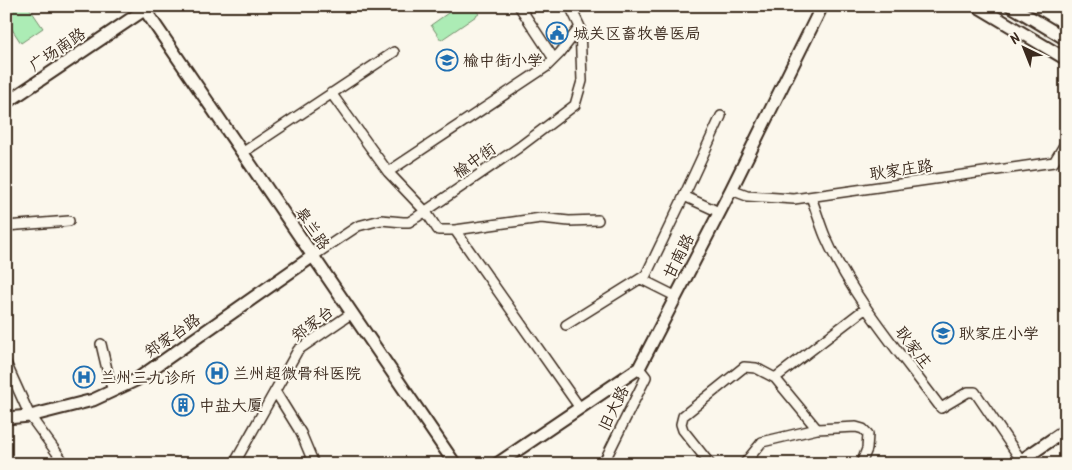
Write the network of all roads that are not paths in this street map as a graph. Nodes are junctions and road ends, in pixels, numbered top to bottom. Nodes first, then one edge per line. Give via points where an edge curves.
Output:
1 (519, 6) edge
2 (570, 6) edge
3 (822, 6) edge
4 (977, 6) edge
5 (1011, 6) edge
6 (148, 8) edge
7 (580, 27) junction
8 (1066, 39) edge
9 (394, 52) dead end
10 (554, 59) junction
11 (1066, 59) edge
12 (331, 93) junction
13 (1066, 100) edge
14 (6, 103) edge
15 (1066, 105) edge
16 (721, 116) dead end
17 (1066, 142) edge
18 (242, 153) junction
19 (388, 172) junction
20 (730, 190) junction
21 (684, 196) junction
22 (811, 197) junction
23 (426, 212) junction
24 (719, 212) junction
25 (598, 220) dead end
26 (68, 221) dead end
27 (6, 226) edge
28 (455, 230) junction
29 (313, 256) junction
30 (641, 279) junction
31 (676, 296) junction
32 (866, 308) junction
33 (352, 313) junction
34 (566, 325) dead end
35 (101, 344) dead end
36 (6, 363) edge
37 (638, 368) junction
38 (775, 378) junction
39 (113, 390) junction
40 (275, 391) junction
41 (580, 408) junction
42 (30, 416) junction
43 (6, 418) edge
44 (817, 429) junction
45 (1066, 429) edge
46 (1019, 462) edge
47 (65, 464) edge
48 (234, 464) edge
49 (314, 464) edge
50 (455, 464) edge
51 (497, 464) edge
52 (603, 464) edge
53 (710, 464) edge
54 (744, 464) edge
55 (861, 464) edge

1 - 10 street
2 - 7 street, 榆中街
3 - 20 street, 甘南路
4 - 11 street
5 - 8 street
6 - 14 street, 广场南路
6 - 18 street, 皋兰路
7 - 10 street
7 - 23 street, 榆中街 via 582,81 575,105
9 - 12 street
10 - 19 street
12 - 18 street
12 - 19 street
13 - 15 street
16 - 21 street
17 - 22 street, 耿家庄路 via 1054,162
18 - 29 street, 皋兰路
19 - 23 street
20 - 22 street, 耿家庄路 via 747,196
20 - 24 street, 甘南路
21 - 24 street
21 - 30 street via 646,275
22 - 32 street, 耿家庄 via 825,236
23 - 28 street via 438,230
23 - 29 street, 榆中街 via 409,222 381,220 358,226
24 - 31 street, 甘南路
25 - 28 street via 541,218
26 - 27 street
28 - 41 street
29 - 33 street, 皋兰路
29 - 39 street, 郑家台路 via 136,380
30 - 31 street
30 - 34 street
31 - 37 street, 甘南路
32 - 38 street
32 - 46 street, 耿家庄 via 941,408 968,392 975,392
33 - 40 street, 郑家台 via 298,350
33 - 50 street, 皋兰路
35 - 39 street
36 - 42 street
37 - 41 street, 甘南路
37 - 52 street, 旧大路 via 646,376
38 - 44 street
38 - 53 street via 756,368 744,367 683,416 683,430
39 - 42 street, 郑家台路 via 93,400
40 - 48 street, 郑家台
40 - 49 street via 301,433
41 - 51 street, 甘南路
42 - 43 street, 郑家台路
42 - 47 street
44 - 54 street via 762,442
44 - 55 street via 863,429 868,434
45 - 46 street

